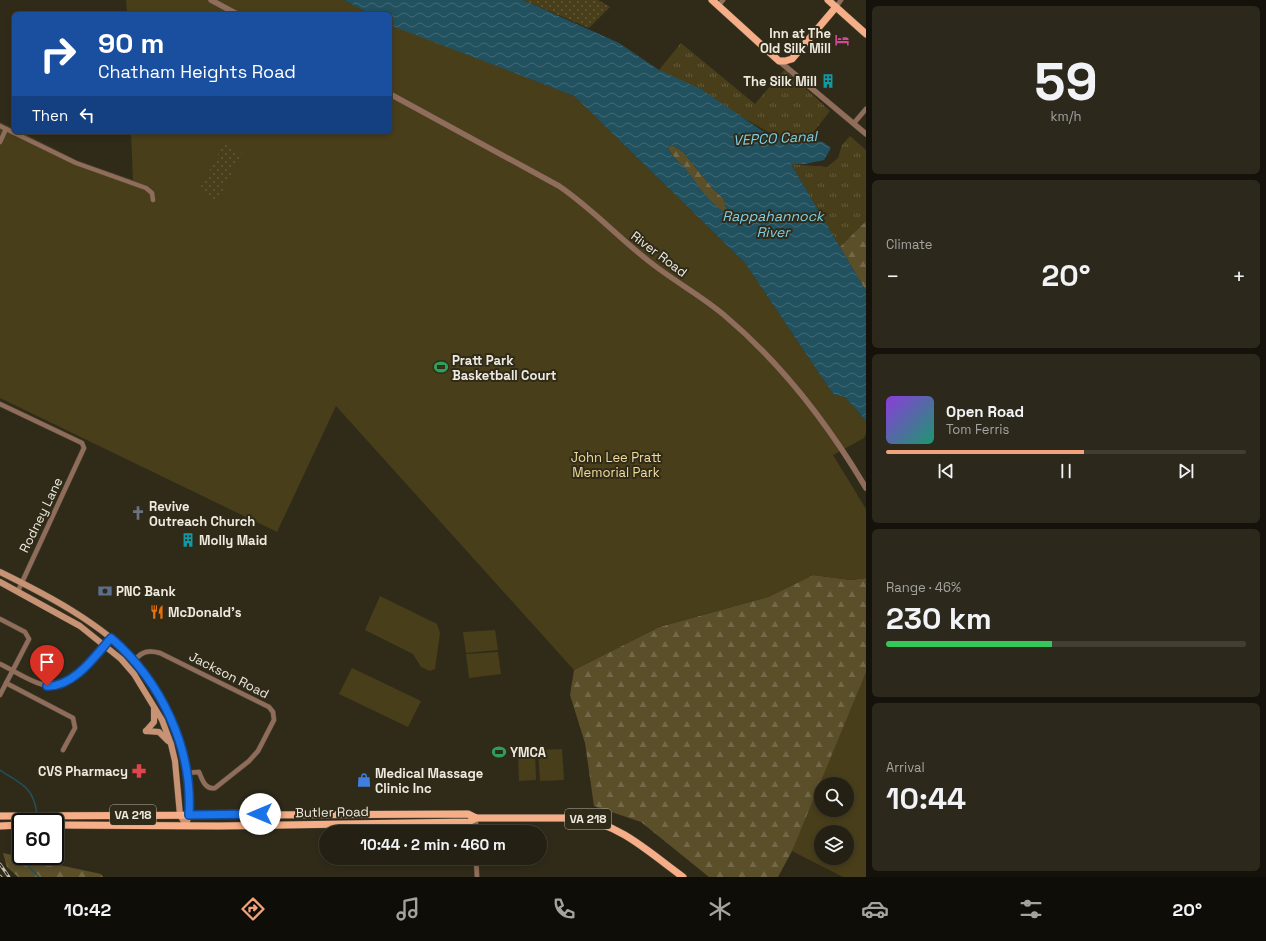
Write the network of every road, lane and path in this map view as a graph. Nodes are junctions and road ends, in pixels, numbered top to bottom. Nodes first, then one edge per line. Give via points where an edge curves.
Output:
1 (211, 0) edge
2 (712, 0) edge
3 (828, 0) edge
4 (841, 0) edge
5 (721, 3) edge
6 (836, 7) junction
7 (233, 12) edge
8 (845, 15) junction
9 (824, 21) junction
10 (866, 34) edge
11 (792, 59) junction
12 (779, 61) junction
13 (799, 76) junction
14 (392, 95) edge
15 (866, 109) edge
16 (854, 123) junction
17 (0, 126) edge
18 (6, 129) junction
19 (12, 132) edge
20 (16, 134) edge
21 (866, 134) edge
22 (0, 142) edge
23 (153, 200) dead end
24 (0, 404) edge
25 (866, 488) edge
26 (0, 572) edge
27 (0, 582) edge
28 (21, 582) junction
29 (18, 591) junction
30 (0, 619) edge
31 (111, 638) junction
32 (105, 645) junction
33 (135, 660) junction
34 (0, 664) edge
35 (13, 670) junction
36 (6, 683) junction
37 (0, 695) edge
38 (153, 705) junction
39 (172, 744) junction
40 (63, 750) dead end
41 (186, 773) junction
42 (180, 815) junction
43 (189, 815) junction
44 (0, 816) edge
45 (476, 818) junction
46 (12, 825) edge
47 (64, 825) edge
48 (186, 825) junction
49 (476, 825) edge
50 (0, 826) edge
51 (476, 865) edge
52 (477, 877) edge
53 (683, 877) edge

1 - 7 street
2 - 5 main road
3 - 6 main road
4 - 6 street
5 - 12 main road
6 - 8 main road
6 - 9 main road
8 - 9 main road via 836,13
8 - 10 main road
9 - 11 main road
11 - 12 main road
11 - 13 street via 790,65
12 - 13 street
13 - 16 street
14 - 25 street, River Road via 559,186 647,260 723,314 765,353 790,382 835,440
15 - 16 street
16 - 21 street
17 - 18 street
18 - 19 street
18 - 22 street
20 - 23 street via 76,163 148,189
24 - 28 street, Rodney Lane via 82,443 84,450
26 - 28 main road
27 - 29 main road
28 - 29 street, Rodney Lane
28 - 31 main road via 76,613
29 - 32 main road via 65,617
30 - 35 street via 25,632 28,637 28,643
31 - 32 street
31 - 33 main road
32 - 35 street via 71,679 58,685 41,684
32 - 38 main road via 134,674
33 - 41 main road via 171,719 184,758
33 - 41 street, Jackson Road via 148,651 160,653 269,707 273,712 274,720 254,757 215,788 208,788 198,772
34 - 35 street
35 - 36 street
36 - 37 street
36 - 40 street via 73,718 75,728
38 - 39 main road
38 - 39 main road via 154,722 146,731 159,732
39 - 42 main road
41 - 43 main road
42 - 43 main road, VA 218
42 - 44 main road, VA 218
42 - 48 main road
43 - 45 main road, Butler Road / VA 218 via 468,814
43 - 48 main road
45 - 48 main road, Butler Road / VA 218 via 469,822
45 - 49 street
45 - 53 main road, Butler Road / VA 218 via 566,817 592,820 624,834
46 - 50 main road
47 - 48 main road, VA 218
51 - 52 street

